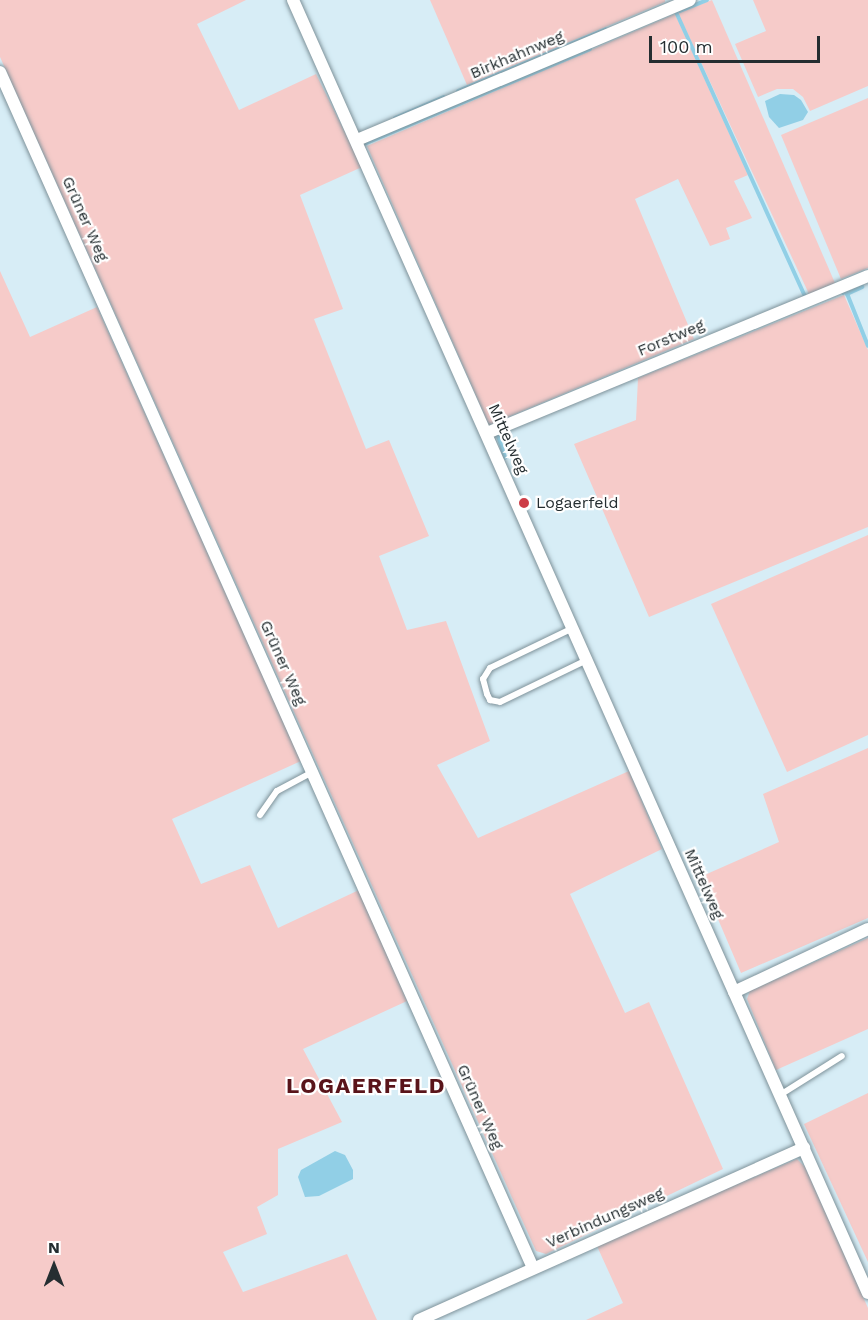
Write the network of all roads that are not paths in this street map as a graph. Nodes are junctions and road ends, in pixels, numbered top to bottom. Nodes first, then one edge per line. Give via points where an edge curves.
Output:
1 (293, 0) edge
2 (690, 0) edge
3 (0, 72) edge
4 (357, 140) junction
5 (868, 276) edge
6 (487, 433) junction
7 (573, 628) junction
8 (587, 660) junction
9 (313, 771) junction
10 (260, 815) dead end
11 (868, 929) edge
12 (734, 992) junction
13 (842, 1056) dead end
14 (780, 1095) junction
15 (804, 1148) junction
16 (533, 1268) junction
17 (868, 1293) edge
18 (419, 1320) edge

1 - 4 street, Mittelweg
2 - 4 street, Birkhahnweg
3 - 9 street, Grüner Weg
4 - 6 street, Mittelweg
5 - 6 street, Forstweg
6 - 7 street, Mittelweg
7 - 8 street, Mittelweg
7 - 8 lane via 490,668 483,679 487,694 490,700 500,702
8 - 12 street, Mittelweg
9 - 10 lane via 278,791
9 - 16 street, Grüner Weg
11 - 12 street
12 - 14 street, Mittelweg
13 - 14 lane
14 - 15 street, Mittelweg
15 - 16 street, Verbindungsweg
15 - 17 street, Mittelweg
16 - 18 street, Verbindungsweg

